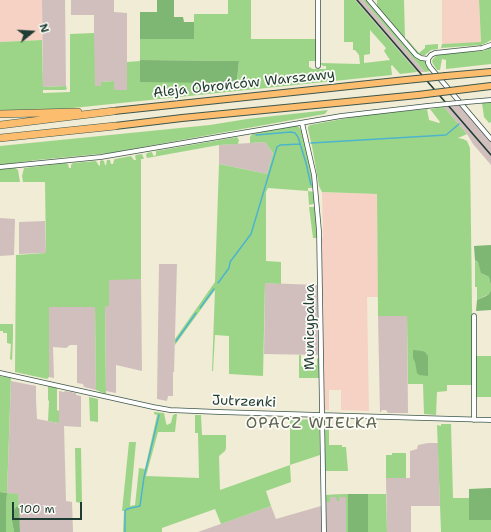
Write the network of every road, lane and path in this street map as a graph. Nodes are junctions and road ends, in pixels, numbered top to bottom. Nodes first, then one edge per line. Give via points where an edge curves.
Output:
1 (318, 0) edge
2 (369, 0) edge
3 (491, 45) edge
4 (428, 59) junction
5 (318, 66) dead end
6 (491, 71) edge
7 (491, 86) edge
8 (491, 100) edge
9 (114, 111) junction
10 (0, 114) edge
11 (302, 122) junction
12 (0, 124) edge
13 (115, 126) joint
14 (0, 138) edge
15 (491, 139) edge
16 (0, 167) edge
17 (474, 316) dead end
18 (0, 373) edge
19 (322, 415) junction
20 (474, 420) junction
21 (491, 420) edge
22 (324, 532) edge

1 - 5 street
2 - 4 street via 416,55
3 - 4 street via 435,53
4 - 15 street via 430,67
6 - 9 main road, Aleja Obrońców Warszawy, bridge
7 - 13 main road, Aleja Obrońców Warszawy, bridge
8 - 11 street, bridge via 362,113
9 - 10 highway
9 - 12 highway, Aleja Obrońców Warszawy
11 - 16 street via 101,157
11 - 19 street, Municypalna via 314,175 319,231
13 - 14 highway, Aleja Obrońców Warszawy
17 - 20 street
18 - 19 street, Jutrzenki via 160,409
19 - 20 street, Jutrzenki
19 - 22 street, Municypalna
20 - 21 street, Jutrzenki

